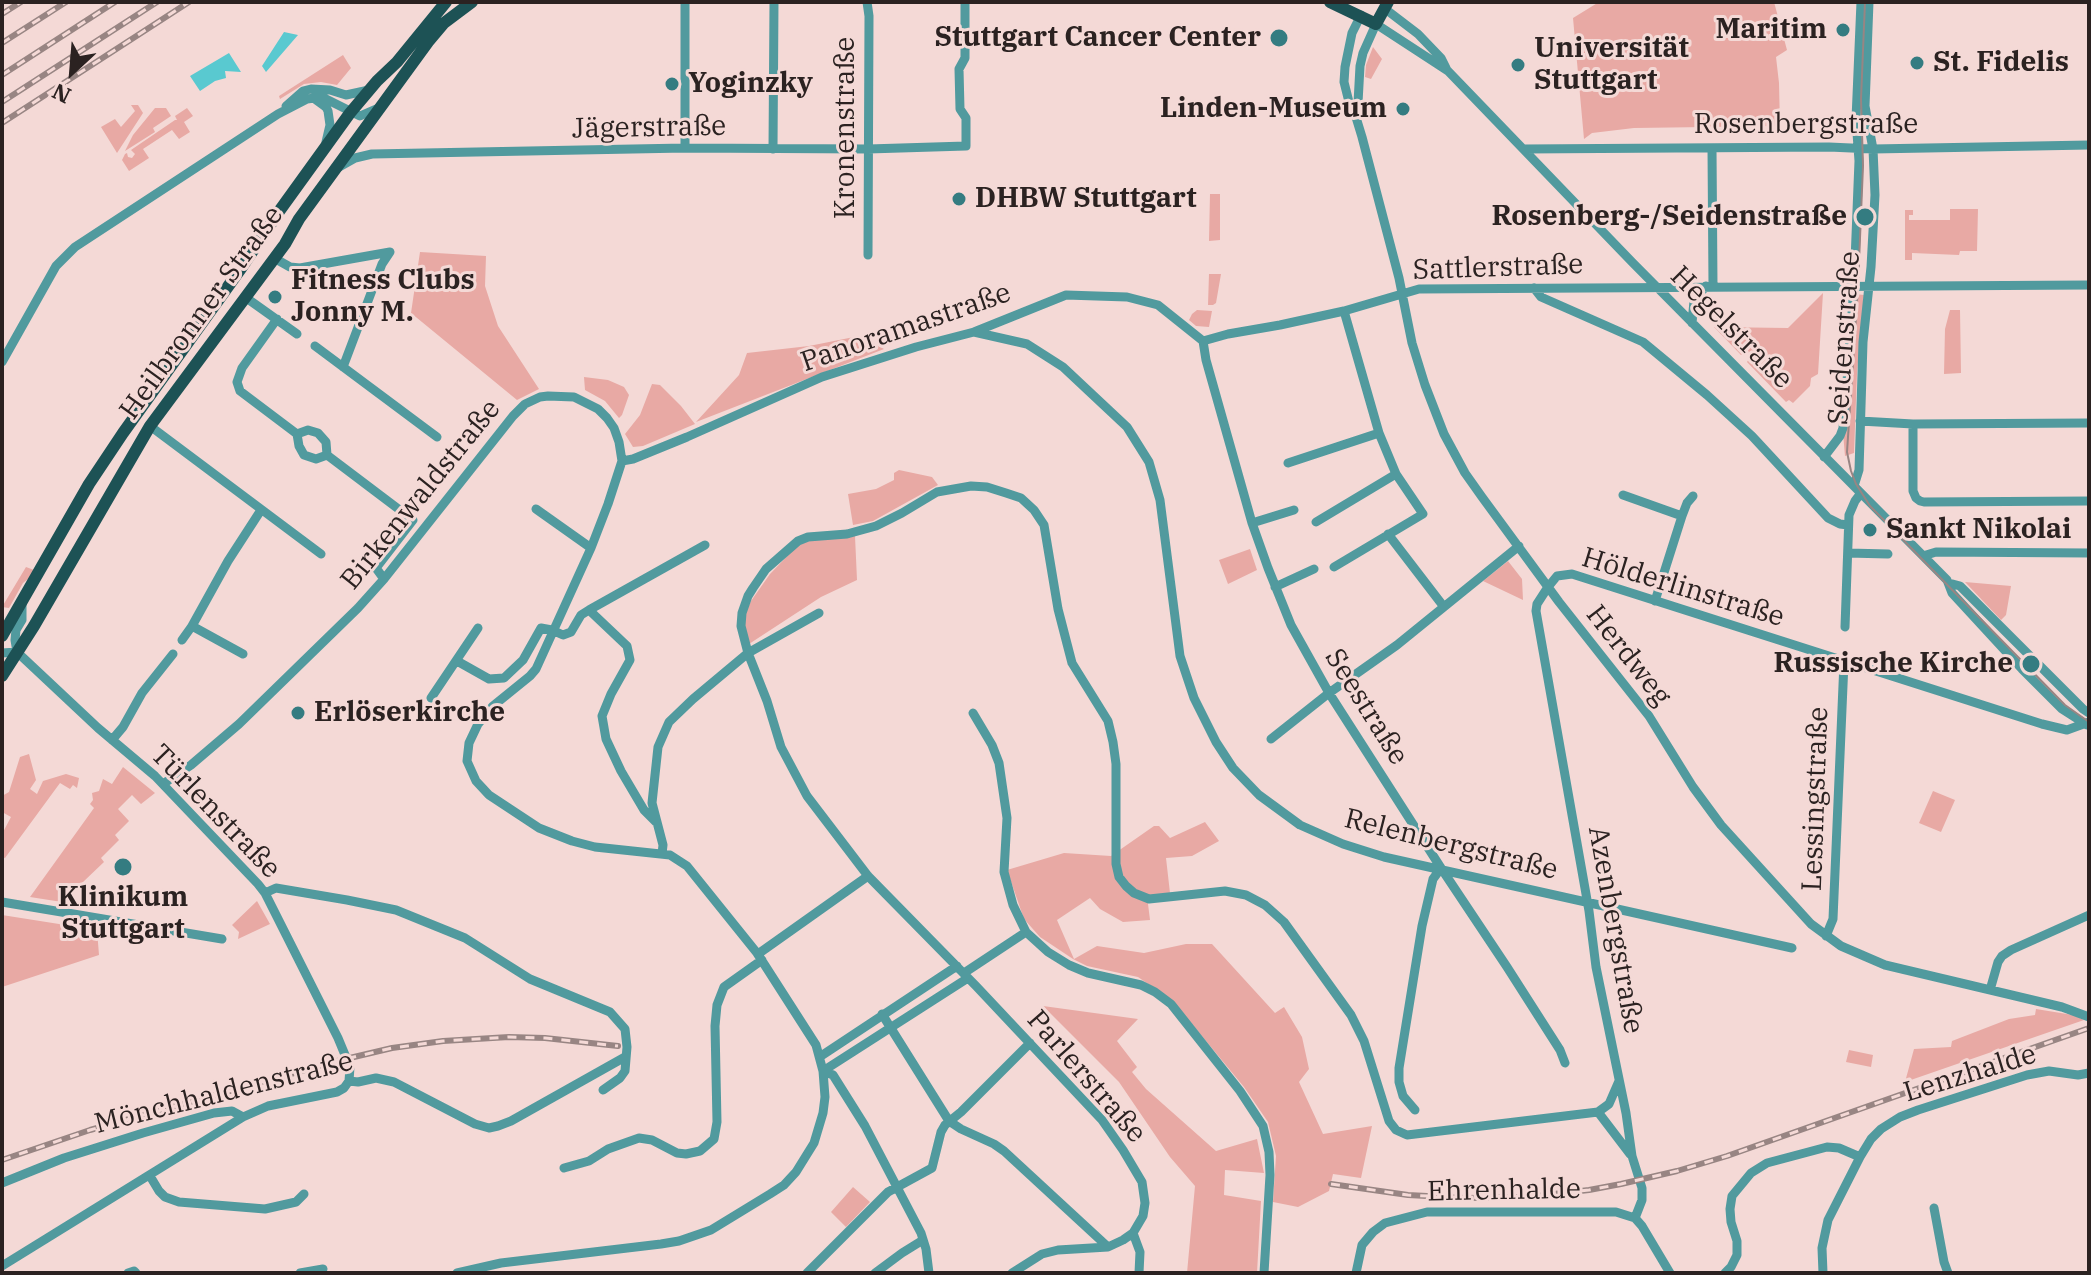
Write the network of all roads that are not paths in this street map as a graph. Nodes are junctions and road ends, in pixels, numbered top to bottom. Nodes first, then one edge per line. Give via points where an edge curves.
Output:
1 (446, 2) edge
2 (472, 2) edge
3 (685, 2) edge
4 (774, 2) edge
5 (867, 2) edge
6 (965, 2) edge
7 (1330, 2) edge
8 (1370, 2) edge
9 (1861, 2) edge
10 (1869, 2) edge
11 (1386, 5) edge
12 (1361, 15) junction
13 (1376, 24) junction
14 (1448, 71) junction
15 (369, 90) junction
16 (346, 95) junction
17 (313, 97) junction
18 (381, 106) junction
19 (355, 111) junction
20 (278, 114) junction
21 (1355, 114) junction
22 (361, 135) junction
23 (2089, 145) edge
24 (685, 148) junction
25 (1712, 148) junction
26 (1858, 148) junction
27 (773, 149) junction
28 (868, 149) junction
29 (1524, 149) junction
30 (1873, 149) junction
31 (323, 151) junction
32 (337, 168) junction
33 (868, 255) dead end
34 (274, 258) junction
35 (1869, 285) junction
36 (2089, 285) edge
37 (1657, 286) junction
38 (1710, 286) junction
39 (1854, 286) junction
40 (1534, 288) junction
41 (1402, 293) junction
42 (245, 297) junction
43 (1344, 311) junction
44 (277, 319) junction
45 (1692, 323) junction
46 (974, 332) junction
47 (297, 334) dead end
48 (1203, 341) junction
49 (315, 346) dead end
50 (2, 362) edge
51 (343, 367) junction
52 (1860, 421) junction
53 (2089, 423) edge
54 (1913, 424) junction
55 (150, 426) junction
56 (1379, 433) junction
57 (297, 434) junction
58 (437, 437) dead end
59 (327, 455) junction
60 (1824, 457) junction
61 (622, 461) junction
62 (1288, 463) dead end
63 (1396, 474) junction
64 (1858, 489) junction
65 (1623, 495) dead end
66 (1693, 496) dead end
67 (2089, 501) edge
68 (536, 509) dead end
69 (261, 510) junction
70 (1294, 510) dead end
71 (1682, 516) junction
72 (1316, 522) dead end
73 (1252, 523) junction
74 (1848, 525) junction
75 (1388, 534) junction
76 (705, 545) dead end
77 (1519, 546) junction
78 (591, 548) junction
79 (1848, 553) junction
80 (2089, 553) edge
81 (321, 554) dead end
82 (1888, 554) dead end
83 (1923, 556) junction
84 (1334, 567) dead end
85 (1314, 569) dead end
86 (384, 579) junction
87 (1949, 583) junction
88 (1275, 587) junction
89 (1548, 587) junction
90 (1655, 601) junction
91 (22, 603) junction
92 (1444, 607) junction
93 (589, 610) junction
94 (819, 613) dead end
95 (5, 626) edge
96 (192, 626) junction
97 (1845, 627) dead end
98 (478, 628) dead end
99 (552, 630) junction
100 (182, 640) dead end
101 (17, 652) junction
102 (2, 653) edge
103 (748, 653) junction
104 (173, 654) dead end
105 (243, 654) dead end
106 (457, 661) junction
107 (1844, 662) junction
108 (2, 676) edge
109 (1329, 693) junction
110 (431, 698) dead end
111 (973, 713) dead end
112 (2089, 713) edge
113 (2088, 724) edge
114 (1271, 739) dead end
115 (112, 740) junction
116 (163, 784) junction
117 (656, 822) junction
118 (662, 854) junction
119 (1441, 868) junction
120 (868, 876) junction
121 (265, 893) junction
122 (1587, 901) junction
123 (2, 902) edge
124 (2089, 915) edge
125 (1026, 932) junction
126 (1826, 936) junction
127 (222, 939) dead end
128 (1792, 948) dead end
129 (760, 957) junction
130 (963, 972) junction
131 (1990, 990) junction
132 (882, 1014) junction
133 (2089, 1017) edge
134 (890, 1027) junction
135 (1030, 1043) junction
136 (821, 1056) junction
137 (625, 1057) junction
138 (1565, 1063) dead end
139 (823, 1071) junction
140 (2089, 1073) edge
141 (349, 1081) junction
142 (1619, 1081) junction
143 (603, 1090) dead end
144 (1415, 1110) dead end
145 (1598, 1112) junction
146 (243, 1117) junction
147 (949, 1121) junction
148 (1632, 1156) junction
149 (1860, 1157) junction
150 (564, 1168) dead end
151 (150, 1176) junction
152 (2, 1183) edge
153 (896, 1187) junction
154 (304, 1194) dead end
155 (1934, 1208) dead end
156 (1635, 1218) junction
157 (1133, 1233) junction
158 (923, 1240) junction
159 (1108, 1247) junction
160 (2, 1266) edge
161 (323, 1269) dead end
162 (128, 1273) edge
163 (136, 1273) edge
164 (300, 1273) edge
165 (457, 1273) edge
166 (807, 1273) edge
167 (875, 1273) edge
168 (929, 1273) edge
169 (1012, 1273) edge
170 (1139, 1273) edge
171 (1264, 1273) edge
172 (1356, 1273) edge
173 (1670, 1273) edge
174 (1725, 1273) edge
175 (1823, 1273) edge
176 (1948, 1273) edge

1 - 15 main road, Heilbronner Straße
2 - 18 main road, Heilbronner Straße via 439,29
3 - 24 street
4 - 27 street
5 - 28 street, Kronenstraße
6 - 28 street, Jägerstraße via 965,58 959,69 966,146
7 - 12 main road
8 - 11 main road, Hegelstraße
8 - 12 main road
9 - 26 street, Seidenstraße
10 - 30 street, Seidenstraße via 1865,106
11 - 13 main road
11 - 14 street, Hegelstraße
12 - 13 main road
12 - 21 street, Herdweg via 1352,33 1344,82
13 - 14 street, Hegelstraße
13 - 21 street, Herdweg via 1363,53
14 - 29 street, Hegelstraße
15 - 16 street
15 - 19 main road, Heilbronner Straße
16 - 19 street
16 - 20 street via 319,88 303,91
17 - 19 street
17 - 20 street
17 - 31 street via 328,111
18 - 19 street via 367,115
18 - 22 main road, Heilbronner Straße
19 - 22 street
19 - 31 main road, Heilbronner Straße
20 - 50 street via 75,247 56,266
21 - 41 street, Herdweg
22 - 32 main road, Heilbronner Straße
23 - 30 street, Rosenbergstraße
24 - 27 street, Jägerstraße
24 - 32 street, Jägerstraße via 372,154
25 - 26 street, Rosenbergstraße
25 - 29 street, Rosenbergstraße
25 - 38 street
26 - 30 street, Rosenbergstraße
26 - 39 street, Seidenstraße
27 - 28 street, Jägerstraße
28 - 33 street, Kronenstraße
29 - 37 street, Hegelstraße
30 - 35 street, Seidenstraße via 1876,186
31 - 91 main road, Heilbronner Straße via 89,484
32 - 34 main road, Heilbronner Straße
34 - 42 main road, Heilbronner Straße
34 - 51 street via 300,268 390,252
35 - 36 street, Sattlerstraße
35 - 39 street, Sattlerstraße
35 - 52 street, Seidenstraße
37 - 38 street, Sattlerstraße
37 - 40 street, Sattlerstraße
37 - 45 street, Hegelstraße
38 - 39 street, Sattlerstraße
38 - 45 street via 1694,301
39 - 60 street, Seidenstraße via 1843,428
40 - 41 street, Sattlerstraße
40 - 74 street via 1541,297 1643,342 1752,436 1828,518
41 - 43 street, Sattlerstraße
41 - 77 street, Herdweg via 1412,343 1444,434 1465,473
42 - 44 street
42 - 55 main road, Heilbronner Straße
43 - 48 street, Sattlerstraße
43 - 56 street
44 - 47 street
44 - 57 street via 237,382 240,391
45 - 60 street, Hegelstraße
46 - 48 street, Panoramastraße via 1066,295 1084,294 1158,305
46 - 61 street, Panoramastraße via 822,377
46 - 119 street, Relenbergstraße via 1027,344 1063,367 1127,427 1149,462 1160,500 1180,656 1194,698 1233,768 1300,825 1384,857
48 - 73 street, Seestraße
49 - 51 street
51 - 58 street
52 - 54 street
52 - 64 street, Seidenstraße
53 - 54 street
54 - 67 street via 1913,491 1920,501
55 - 69 street
55 - 101 main road, Heilbronner Straße
56 - 62 street
56 - 63 street
57 - 59 street via 304,455
57 - 59 street via 318,433
59 - 86 street via 413,520 376,568
60 - 64 street, Hegelstraße
61 - 78 street
61 - 86 street, Birkenwaldstraße via 614,428 586,401 562,395 531,401 513,416
63 - 72 street
63 - 75 street via 1423,514
64 - 74 street, Seidenstraße
64 - 83 street, Hegelstraße
65 - 71 street
66 - 71 street
68 - 78 street
69 - 81 street
69 - 96 street
70 - 73 street
71 - 90 street
73 - 88 street, Seestraße
74 - 79 street, Seidenstraße
75 - 84 street
75 - 92 street
76 - 93 street
77 - 89 street, Herdweg
77 - 92 street
78 - 99 street
79 - 82 street
79 - 97 street, Seidenstraße
80 - 83 street
83 - 87 street, Hegelstraße
85 - 88 street
86 - 116 street, Birkenwaldstraße via 246,717
87 - 112 street, Hegelstraße via 1960,586
87 - 113 street, Hegelstraße via 1952,593 2022,669 2062,709
88 - 109 street, Seestraße
89 - 90 street, Hölderlinstraße via 1568,573
89 - 122 street, Azenbergstraße via 1536,611
89 - 126 street, Herdweg via 1649,716 1721,825
90 - 107 street, Hölderlinstraße
91 - 95 main road, Heilbronner Straße
91 - 101 street
92 - 109 street
93 - 99 street via 571,632
93 - 117 street via 627,646 630,660 602,716 621,771
94 - 103 street
96 - 100 street
96 - 105 street
98 - 106 street
99 - 106 street via 541,628 523,660 504,678 489,679
99 - 118 street via 536,669 478,724 467,761 476,781 489,795 554,834 595,847
101 - 102 street
101 - 108 main road, Heilbronner Straße
101 - 115 street, Türlenstraße
103 - 117 street via 669,722 654,770
103 - 120 street, Parlerstraße via 781,747 807,796
103 - 145 street, Parlerstraße via 741,626 748,596 766,569 798,541 876,526 937,492 987,487 1021,498 1044,525 1072,663 1108,721 1116,764 1116,864 1126,886 1149,899 1225,891 1246,895 1284,922 1351,1015 1396,1130 1407,1135
104 - 115 street
106 - 110 street
107 - 113 street, Hölderlinstraße via 2067,730
107 - 126 street, Lessingstraße via 1833,919
109 - 114 street
109 - 119 street, Seestraße
111 - 125 street via 999,763 1007,818 1004,872
115 - 116 street, Türlenstraße
116 - 121 street, Türlenstraße
117 - 118 street
118 - 129 street via 687,866
119 - 122 street, Relenbergstraße
119 - 138 street, Seestraße
119 - 144 street via 1433,879 1422,926 1399,1068 1403,1096
120 - 129 street
120 - 130 street, Parlerstraße
121 - 137 street via 276,888 374,905 465,938 530,979 610,1012 625,1029
121 - 141 street, Türlenstraße via 346,1055
122 - 128 street, Relenbergstraße
122 - 142 street, Azenbergstraße
123 - 127 street
124 - 131 street via 2002,956
125 - 130 street
125 - 171 street via 1069,965 1141,985 1163,998 1252,1107 1269,1152
126 - 131 street, Herdweg via 1885,965
129 - 136 street
129 - 150 street via 724,987 717,1005 714,1139 686,1154 639,1138
130 - 132 street
130 - 134 street
130 - 135 street, Parlerstraße
131 - 133 street, Herdweg
132 - 134 street
132 - 136 street
134 - 139 street
134 - 147 street
135 - 147 street
135 - 157 street, Parlerstraße via 1102,1120 1142,1182 1144,1209
136 - 139 street
137 - 141 street, Mönchhaldenstraße via 489,1128 394,1082
137 - 143 street via 625,1071
139 - 153 street via 833,1075
139 - 165 street via 819,1128 801,1165 784,1185 711,1230 679,1241
140 - 149 street, Lenzhalde via 2027,1075 1918,1110 1881,1129
141 - 146 street, Mönchhaldenstraße via 337,1092 268,1106
142 - 145 street via 1609,1104
142 - 148 street, Azenbergstraße
145 - 148 street
146 - 151 street
146 - 152 street, Mönchhaldenstraße via 232,1111 214,1113 64,1158
147 - 153 street via 932,1168
147 - 159 street via 999,1147
148 - 156 street, Azenbergstraße via 1642,1188
149 - 174 street via 1827,1147 1767,1163 1751,1173 1732,1196 1737,1255
149 - 175 street, Lenzhalde via 1828,1220
151 - 154 street via 165,1197 179,1202 265,1209 296,1202
151 - 160 street
153 - 158 street
153 - 166 street
155 - 176 street
156 - 172 street, Ehrenhalde via 1616,1212 1427,1212 1385,1223 1373,1232 1362,1245
156 - 173 street
157 - 159 street
157 - 170 street via 1140,1252
158 - 167 street
158 - 168 street
159 - 169 street via 1042,1254
161 - 164 street
162 - 163 street

